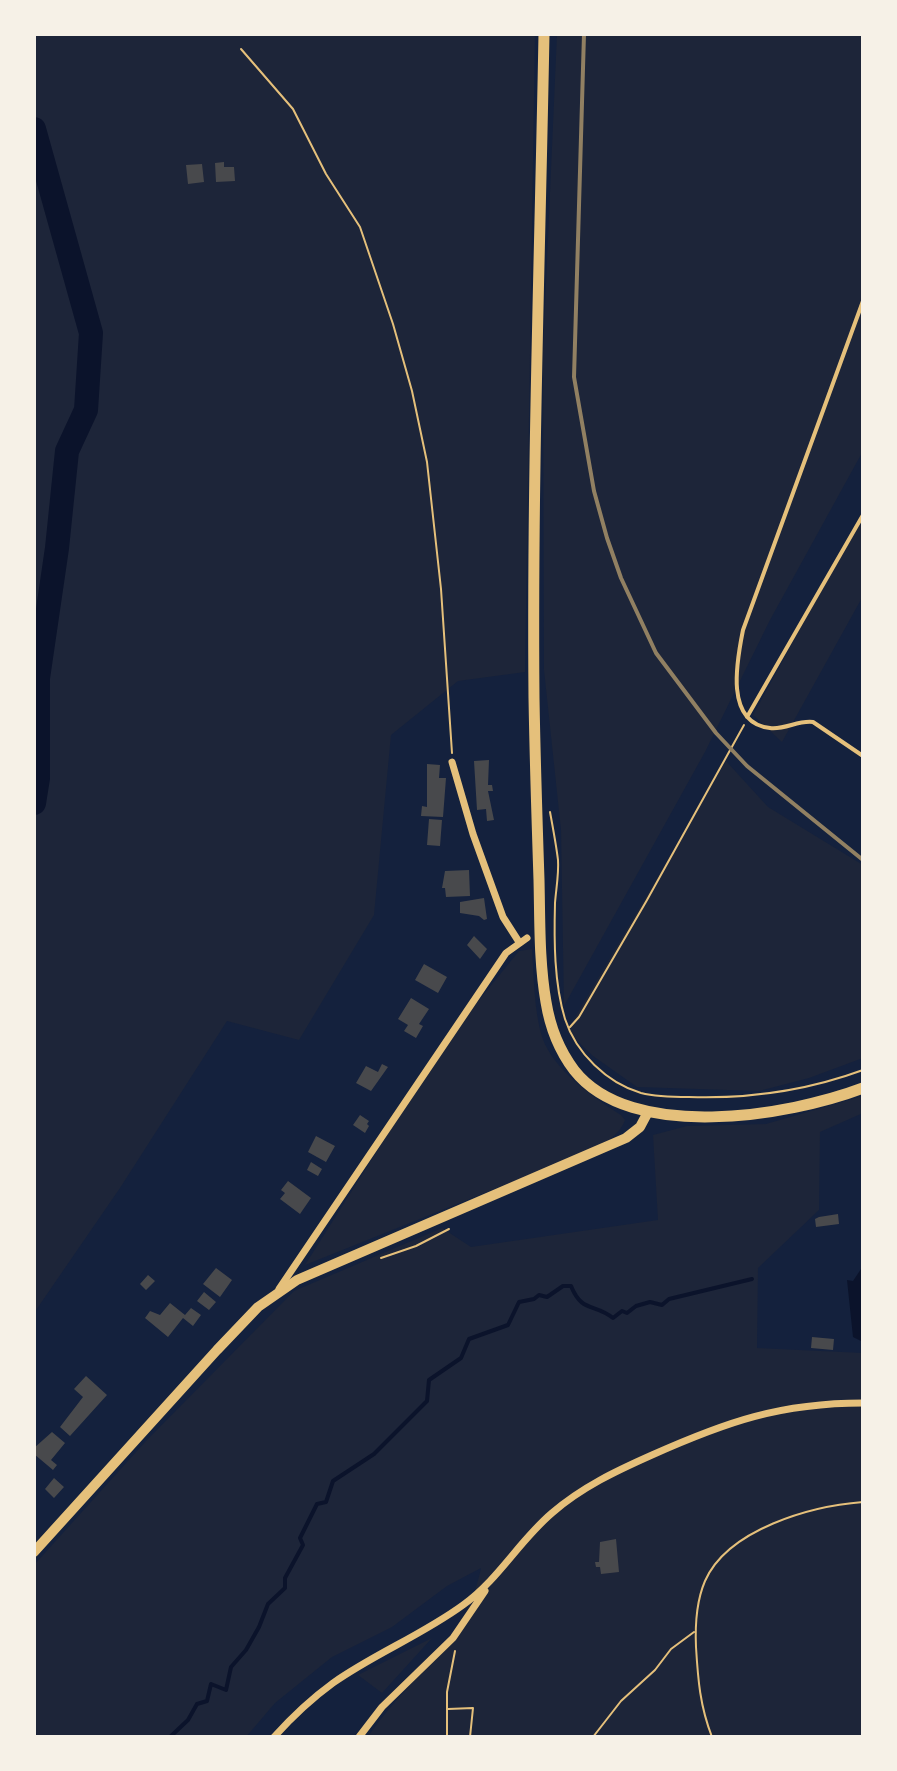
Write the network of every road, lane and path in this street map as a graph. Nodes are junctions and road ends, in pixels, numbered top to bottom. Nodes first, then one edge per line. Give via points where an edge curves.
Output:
1 (544, 34) edge
2 (241, 49) dead end
3 (863, 301) edge
4 (863, 515) edge
5 (747, 717) junction
6 (741, 730) dead end
7 (863, 756) edge
8 (452, 762) joint
9 (536, 792) junction
10 (527, 938) dead end
11 (519, 942) junction
12 (569, 1028) junction
13 (556, 1037) junction
14 (863, 1070) edge
15 (863, 1088) edge
16 (648, 1112) junction
17 (449, 1229) dead end
18 (375, 1260) dead end
19 (278, 1291) junction
20 (863, 1403) edge
21 (863, 1502) edge
22 (34, 1552) edge
23 (489, 1585) junction
24 (459, 1630) junction
25 (695, 1631) junction
26 (446, 1709) junction
27 (274, 1737) edge
28 (359, 1737) edge
29 (447, 1737) edge
30 (470, 1737) edge
31 (593, 1737) edge
32 (712, 1737) edge

1 - 9 main road
2 - 8 path via 293,109 360,227 393,324 427,462
3 - 5 lane via 743,630 737,684
4 - 5 lane
5 - 7 lane via 771,728 813,722
6 - 12 path
8 - 11 street via 503,917
9 - 12 path via 550,811 557,858 557,964
9 - 13 main road via 543,977
10 - 11 street
11 - 19 street via 457,1022
12 - 13 path
12 - 14 path via 599,1070 632,1090 659,1097 786,1092
13 - 16 main road via 588,1084
15 - 16 main road via 756,1113
16 - 19 main road via 626,1138
17 - 18 path
19 - 22 main road via 207,1359
20 - 23 street via 746,1417 615,1471 540,1523
21 - 25 path via 797,1515 736,1544 705,1581
23 - 24 street
23 - 27 street via 333,1683
24 - 26 path
24 - 28 street
25 - 31 path via 671,1649
25 - 32 path via 698,1693
26 - 29 path
26 - 30 path via 473,1708

